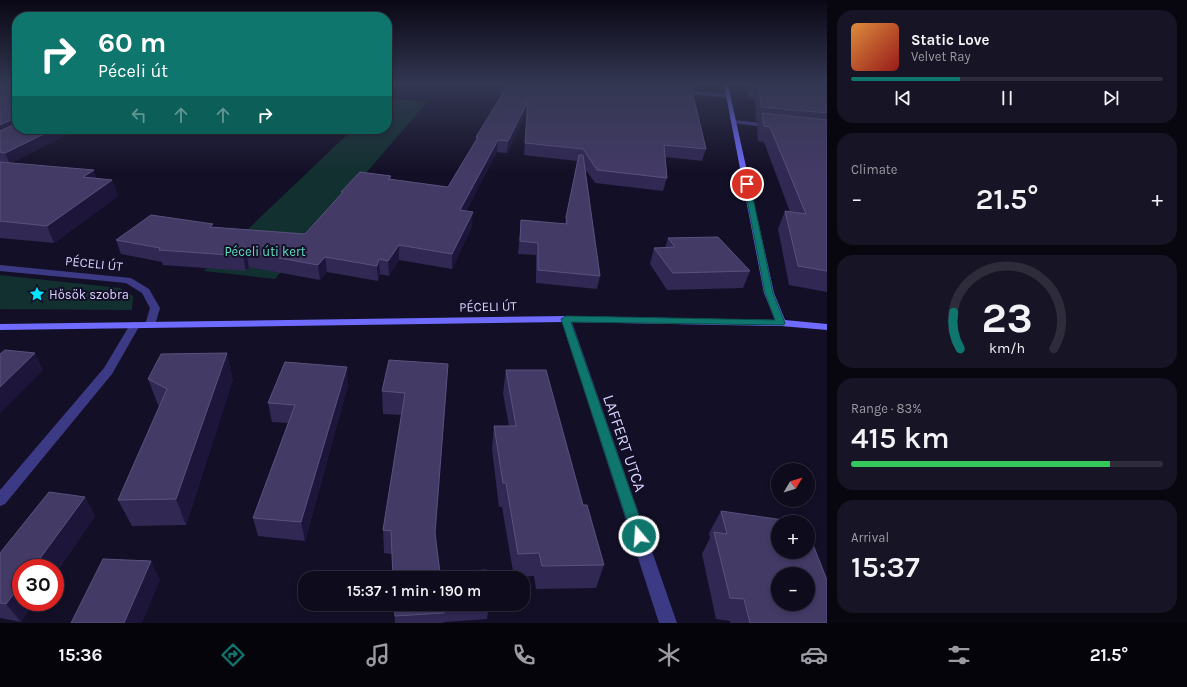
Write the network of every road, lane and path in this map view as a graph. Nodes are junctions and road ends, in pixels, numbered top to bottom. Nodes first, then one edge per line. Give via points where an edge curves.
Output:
1 (733, 114) edge
2 (735, 122) junction
3 (776, 126) edge
4 (0, 268) edge
5 (566, 319) junction
6 (781, 323) junction
7 (135, 325) junction
8 (150, 325) junction
9 (0, 327) edge
10 (827, 327) edge
11 (0, 500) edge
12 (668, 623) edge

1 - 2 main road
2 - 3 street
2 - 6 main road via 769,293
4 - 8 street, PÉCELI ÚT via 128,280 146,291 155,308
5 - 6 main road, PÉCELI ÚT
5 - 8 main road, PÉCELI ÚT
5 - 12 street, LAFFERT UTCA
6 - 10 main road, PÉCELI ÚT
7 - 8 main road, PÉCELI ÚT
7 - 9 main road, PÉCELI ÚT
7 - 11 street via 108,371

